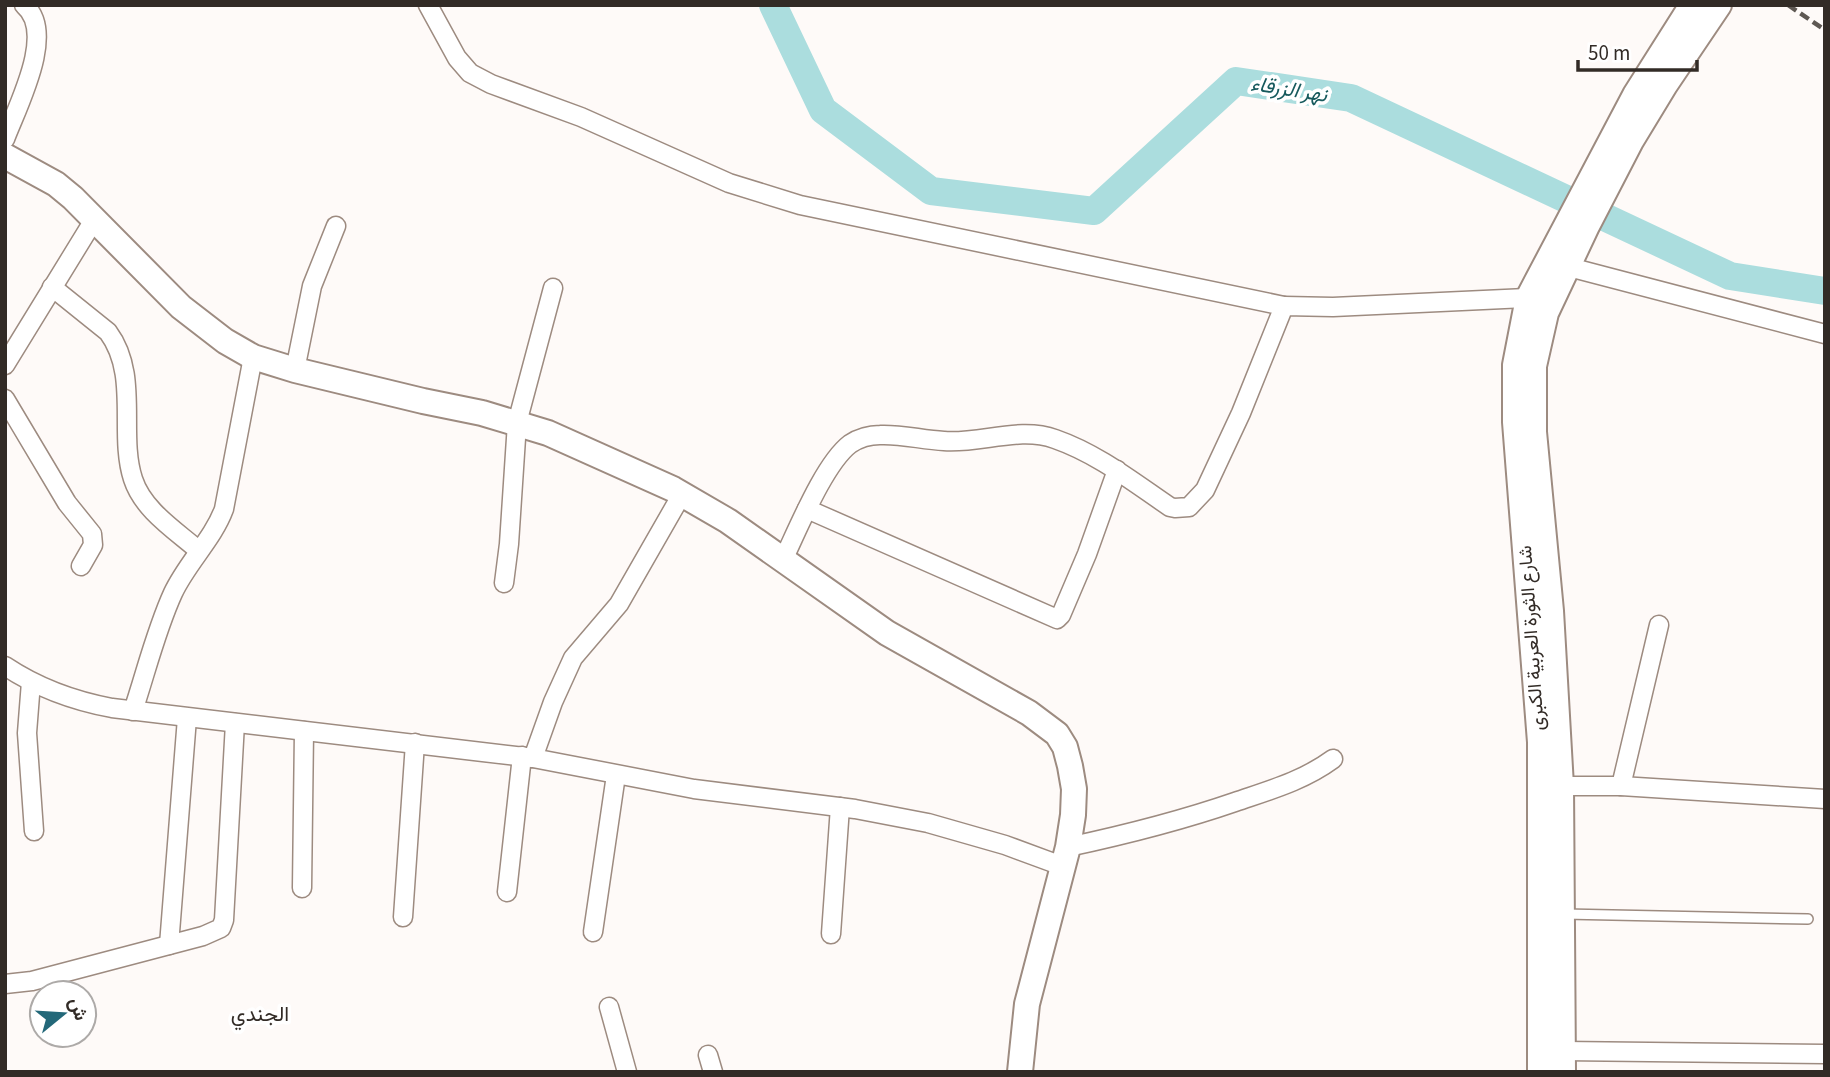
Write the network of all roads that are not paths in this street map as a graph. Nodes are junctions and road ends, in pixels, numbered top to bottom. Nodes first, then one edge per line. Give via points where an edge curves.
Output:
1 (24, 5) edge
2 (428, 5) edge
3 (1692, 5) edge
4 (1719, 5) edge
5 (5, 139) edge
6 (5, 156) edge
7 (1604, 174) junction
8 (94, 220) junction
9 (1579, 221) junction
10 (336, 226) dead end
11 (1569, 267) junction
12 (52, 287) junction
13 (553, 288) dead end
14 (1528, 298) junction
15 (1284, 306) junction
16 (1825, 334) edge
17 (253, 357) junction
18 (5, 365) edge
19 (295, 370) junction
20 (5, 399) edge
21 (517, 423) junction
22 (1116, 470) junction
23 (682, 494) junction
24 (807, 509) junction
25 (198, 550) junction
26 (783, 560) junction
27 (80, 566) dead end
28 (504, 583) dead end
29 (1659, 625) dead end
30 (5, 666) edge
31 (31, 682) junction
32 (133, 711) junction
33 (187, 718) junction
34 (235, 723) junction
35 (304, 731) junction
36 (415, 743) junction
37 (528, 757) junction
38 (1333, 759) dead end
39 (616, 775) junction
40 (1561, 786) junction
41 (1621, 786) junction
42 (1825, 799) edge
43 (840, 807) junction
44 (34, 831) dead end
45 (1065, 857) junction
46 (302, 888) dead end
47 (507, 892) dead end
48 (1562, 914) junction
49 (403, 917) dead end
50 (1808, 919) dead end
51 (593, 932) dead end
52 (831, 934) dead end
53 (169, 945) junction
54 (5, 984) edge
55 (609, 1007) dead end
56 (1825, 1054) edge
57 (1563, 1061) edge
58 (1748, 1063) edge
59 (627, 1072) edge
60 (1020, 1072) edge
61 (1540, 1072) edge

1 - 5 street via 34,19 38,38
2 - 15 street via 470,73 729,183 800,205
3 - 7 main road via 1635,95
4 - 7 main road
6 - 8 main road via 56,184
7 - 9 main road
8 - 12 street
8 - 17 main road via 181,307
9 - 11 main road, شارع الثورة العربية الكبرى
9 - 14 main road, شارع الثورة العربية الكبرى
10 - 19 street via 312,286
11 - 16 street
11 - 40 main road, شارع الثورة العربية الكبرى via 1541,331 1533,397
12 - 18 street
12 - 25 street via 115,341 122,356 133,479 150,509
13 - 21 street
14 - 15 street
14 - 61 main road, شارع الثورة العربية الكبرى via 1514,391 1540,742
15 - 22 street via 1241,413 1205,490 1194,503 1170,507
17 - 19 main road
17 - 25 street via 224,509
19 - 21 main road
20 - 27 street via 67,503 92,534 93,545
21 - 23 main road via 591,451
21 - 28 street
22 - 24 street via 1105,461 1040,435 967,442 869,436 851,443 839,455
22 - 24 street via 1074,586 1056,619
23 - 26 main road
23 - 37 street via 619,604 573,659
24 - 26 street
25 - 32 street via 173,593
26 - 45 main road via 887,633 1029,713 1056,734 1065,747 1074,789
29 - 41 street
30 - 31 street
31 - 32 street via 83,703
31 - 44 street via 27,733
32 - 33 street
33 - 34 street
33 - 53 street
34 - 35 street
34 - 53 street via 224,920 214,933
35 - 36 street
35 - 46 street
36 - 37 street
36 - 49 street
37 - 39 street
37 - 47 street
38 - 45 street via 1290,783
39 - 43 street
39 - 51 street
40 - 41 street
40 - 48 main road, شارع الثورة العربية الكبرى
41 - 42 street
43 - 45 street
43 - 52 street
45 - 60 main road via 1027,1004
48 - 50 lane
48 - 57 main road, شارع الثورة العربية الكبرى
53 - 54 street
55 - 59 street
56 - 58 street
57 - 58 street

